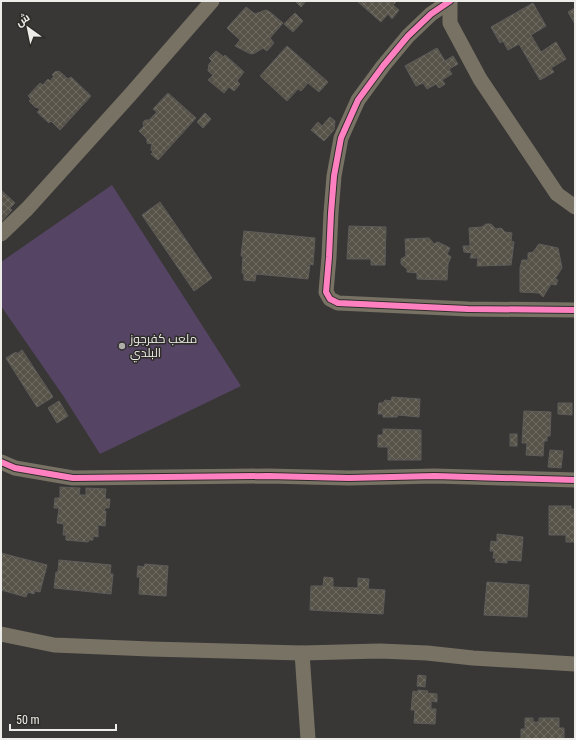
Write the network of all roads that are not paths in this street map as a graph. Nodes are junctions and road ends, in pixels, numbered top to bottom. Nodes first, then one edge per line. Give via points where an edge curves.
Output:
1 (212, 1) edge
2 (450, 1) edge
3 (575, 207) edge
4 (1, 234) edge
5 (575, 310) edge
6 (1, 462) edge
7 (575, 480) edge
8 (1, 634) edge
9 (302, 653) junction
10 (575, 664) edge
11 (308, 739) edge

1 - 4 street via 125,101
2 - 3 street via 450,22 480,79 557,194
2 - 5 street via 431,14 408,36 383,66 358,100 341,138 334,176 326,292 330,299 338,303 468,310
6 - 7 street via 16,468 73,478 435,476
8 - 9 street via 54,645
9 - 10 street via 380,651
9 - 11 street

